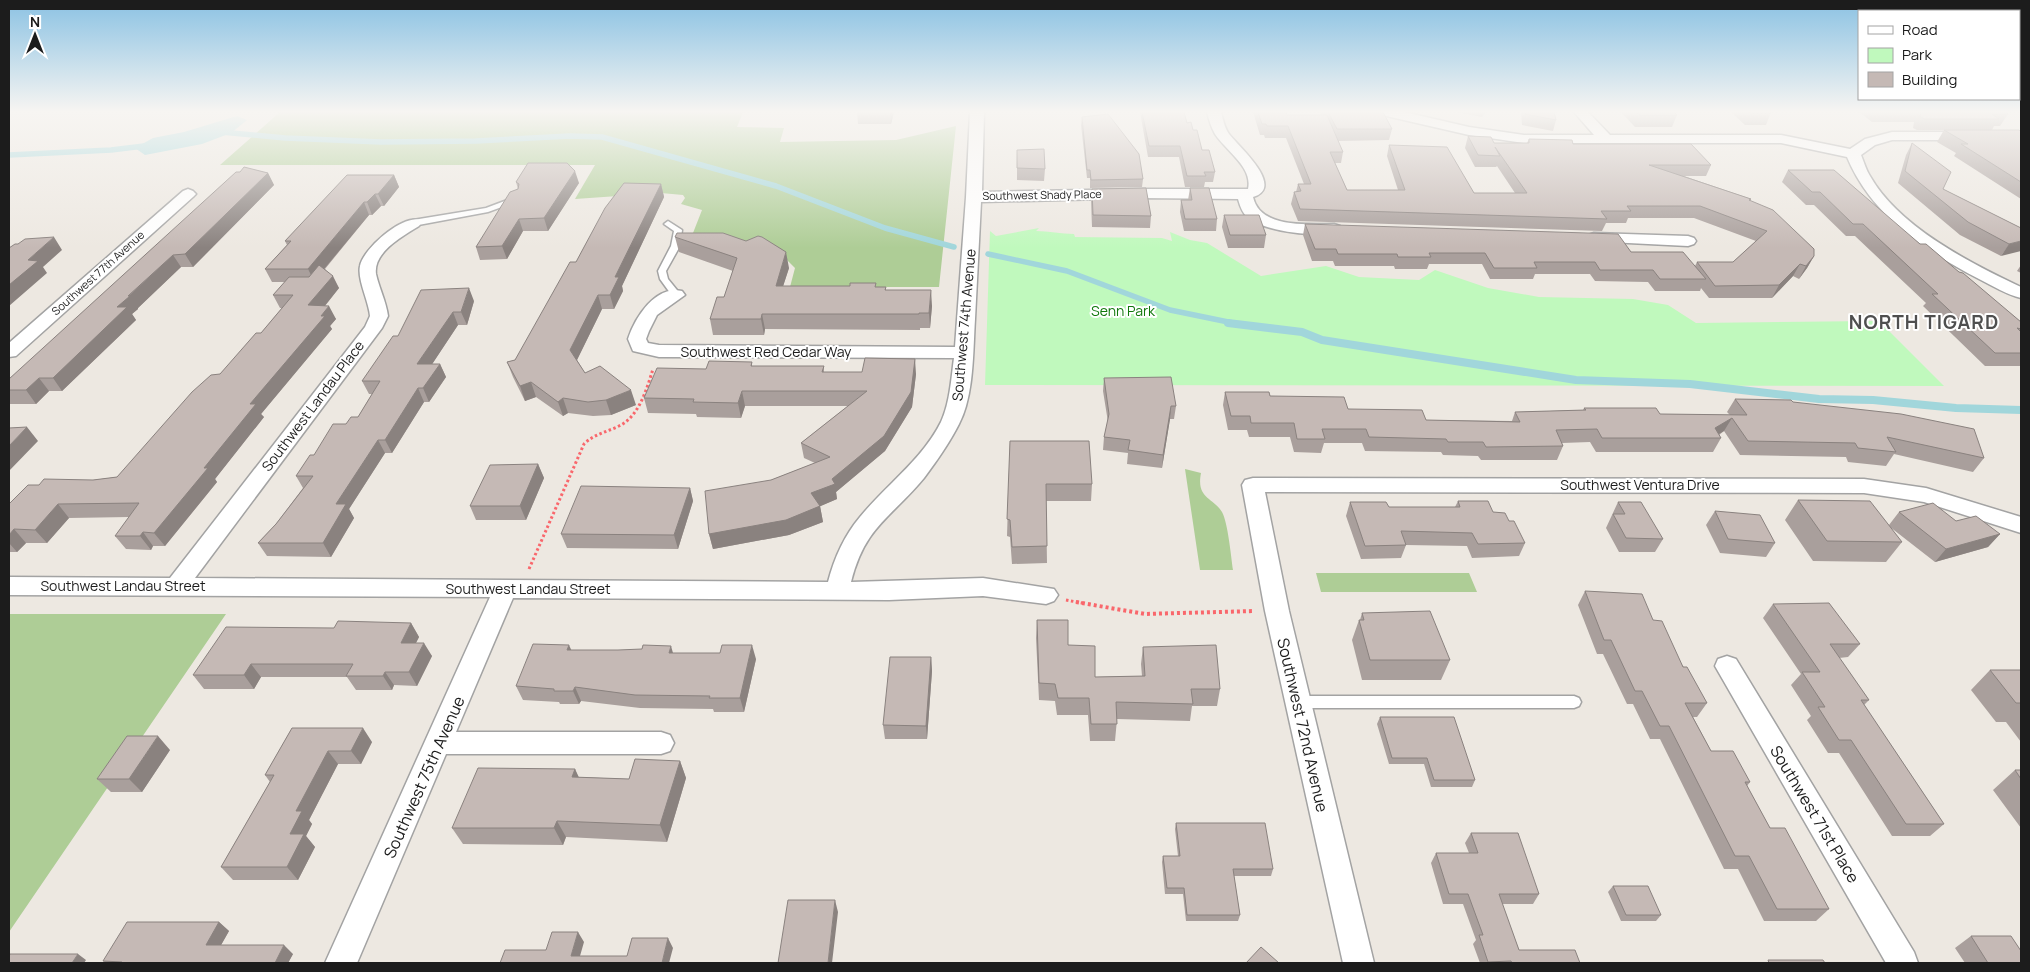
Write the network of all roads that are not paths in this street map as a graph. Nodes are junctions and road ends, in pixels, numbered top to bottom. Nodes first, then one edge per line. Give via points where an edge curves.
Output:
1 (975, 157) edge
2 (1242, 157) edge
3 (1854, 157) edge
4 (188, 194) dead end
5 (1245, 195) junction
6 (974, 196) junction
7 (518, 198) edge
8 (412, 223) joint
9 (668, 224) dead end
10 (1354, 230) edge
11 (1580, 238) edge
12 (1688, 242) dead end
13 (2021, 293) edge
14 (676, 295) joint
15 (9, 352) edge
16 (964, 353) junction
17 (1253, 485) joint
18 (2021, 525) edge
19 (9, 586) edge
20 (176, 586) junction
21 (838, 589) junction
22 (512, 590) junction
23 (1046, 596) road end
24 (1727, 666) dead end
25 (1298, 702) junction
26 (1574, 702) dead end
27 (661, 742) dead end
28 (439, 743) junction
29 (340, 963) edge
30 (1358, 963) edge
31 (1903, 963) edge

1 - 6 street, Southwest 74th Avenue
2 - 5 street via 1253,170 1257,188 1256,192
3 - 13 street via 1857,170 1868,187 1906,225 1966,265
4 - 15 street, Southwest 77th Avenue
5 - 6 street, Southwest Shady Place
5 - 10 street via 1252,214 1277,224 1296,228
6 - 16 street, Southwest 74th Avenue
7 - 8 lane via 488,210
8 - 20 street, Southwest Landau Place via 368,262 379,316 372,328
9 - 14 lane via 678,230 679,236 662,271
11 - 12 street
14 - 16 street, Southwest Red Cedar Way via 659,304 644,318 637,339 640,347 659,351
16 - 21 street, Southwest 74th Avenue via 956,409 949,425 916,473 867,523 844,566
17 - 18 street, Southwest Ventura Drive via 1864,486 1926,495
17 - 25 street, Southwest 72nd Avenue
19 - 20 street, Southwest Landau Street
20 - 22 street, Southwest Landau Street
21 - 22 street, Southwest Landau Street
21 - 23 street, Southwest Landau Street via 890,591 983,587
22 - 28 street, Southwest 75th Avenue
24 - 31 street, Southwest 71st Place
25 - 26 lane
25 - 30 street, Southwest 72nd Avenue
27 - 28 street
28 - 29 street, Southwest 75th Avenue

